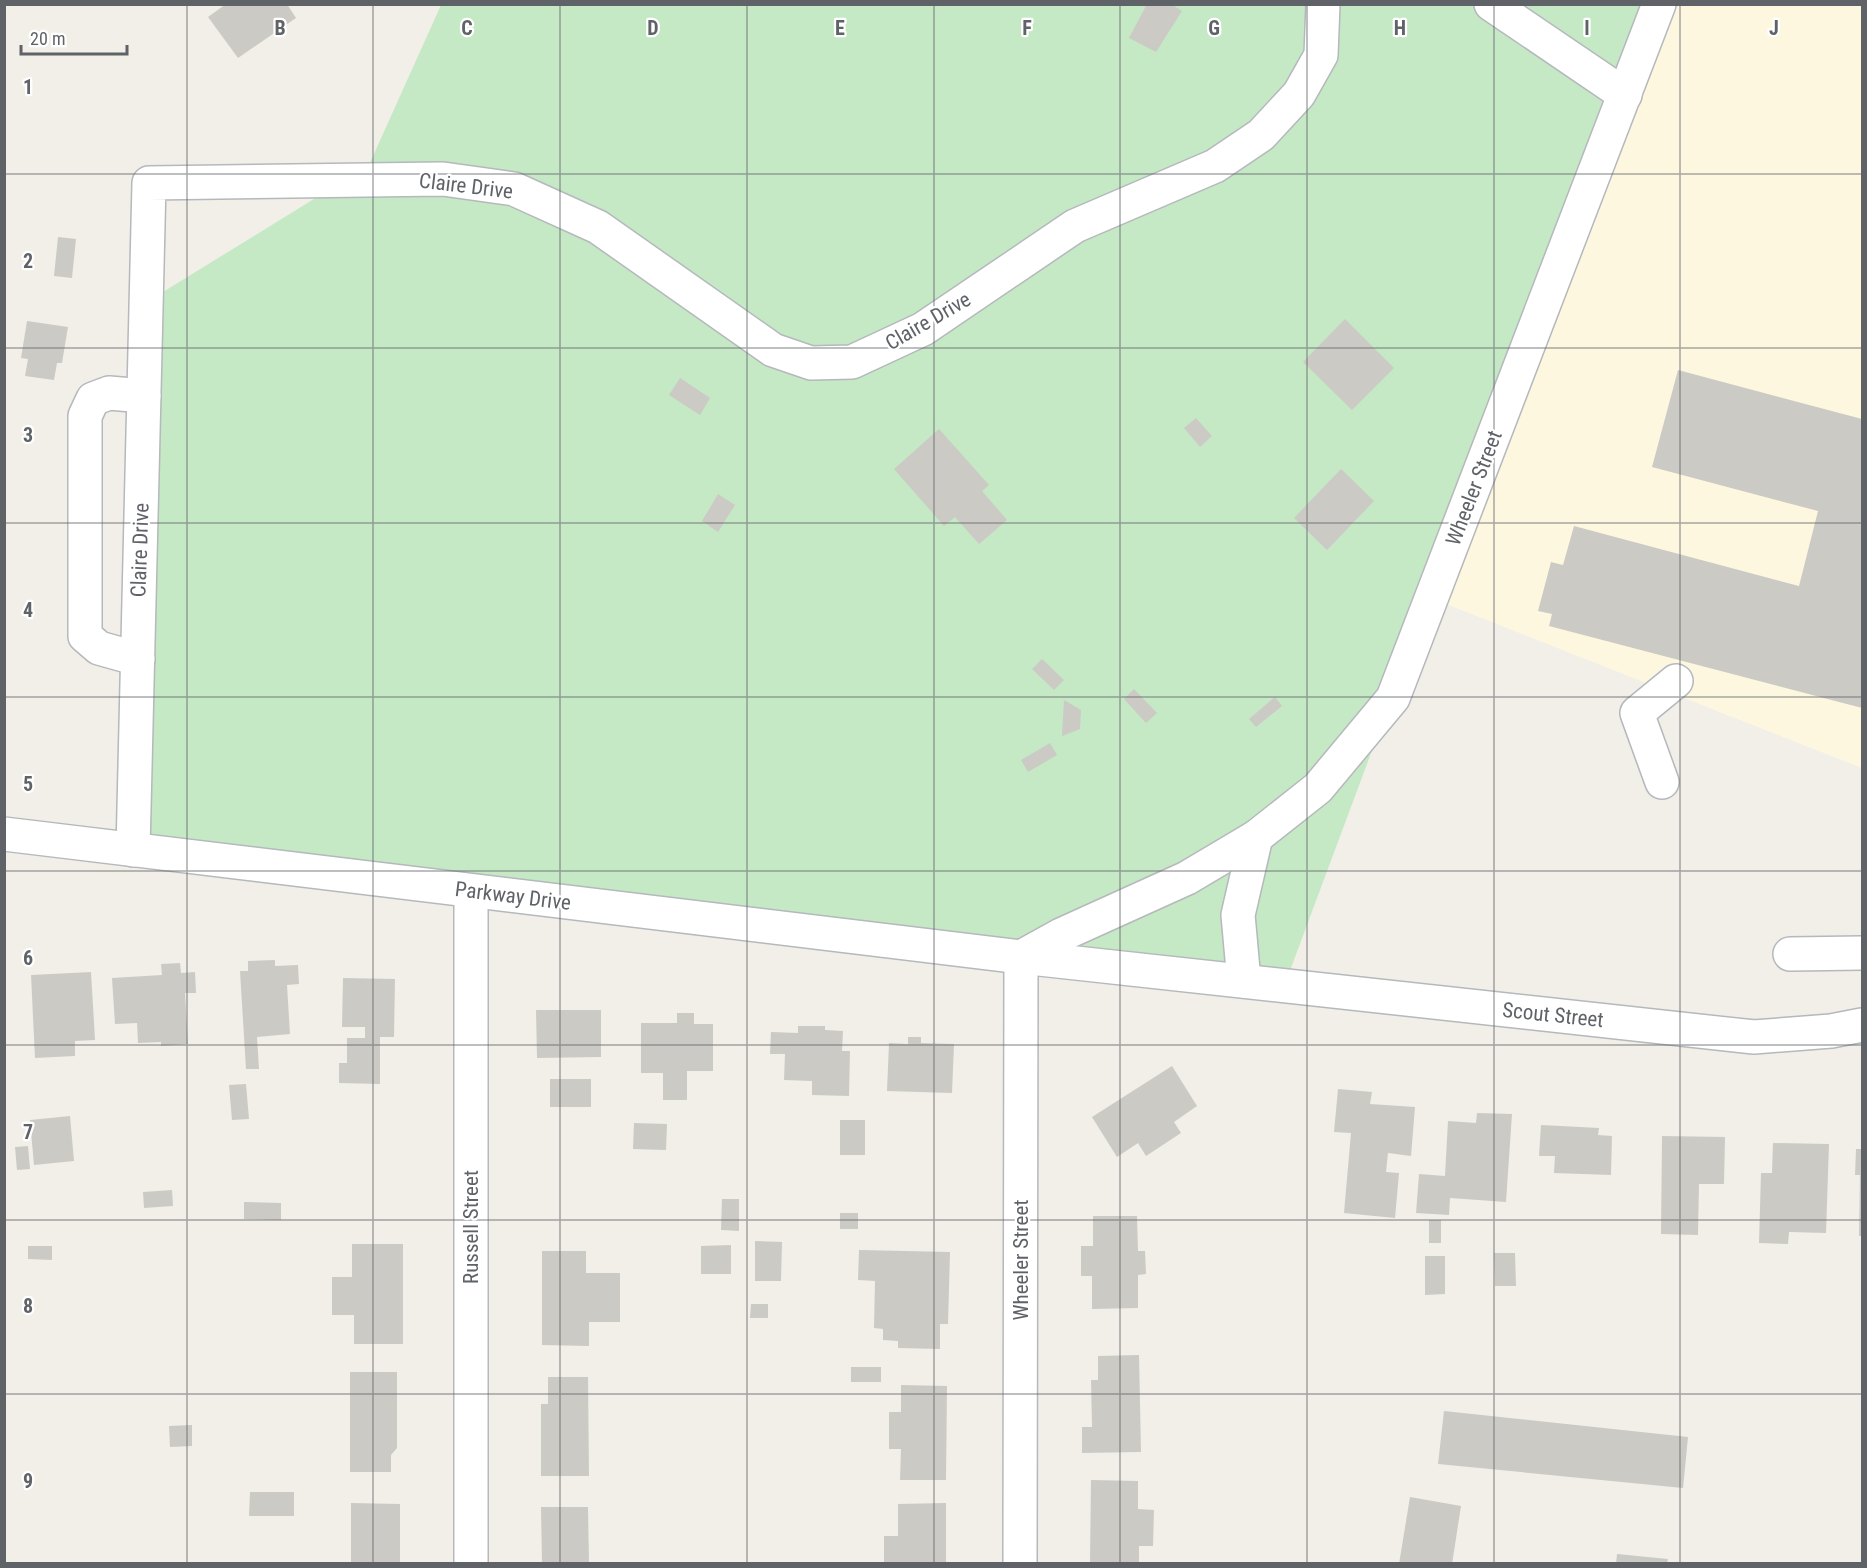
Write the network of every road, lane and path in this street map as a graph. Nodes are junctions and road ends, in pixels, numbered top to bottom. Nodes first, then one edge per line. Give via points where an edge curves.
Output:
1 (1323, 4) edge
2 (1491, 4) edge
3 (1659, 4) edge
4 (1624, 95) junction
5 (145, 385) junction
6 (138, 659) junction
7 (1676, 681) dead end
8 (1662, 782) dead end
9 (4, 834) edge
10 (1256, 837) junction
11 (133, 850) junction
12 (471, 891) junction
13 (1863, 953) edge
14 (1790, 954) dead end
15 (1021, 957) junction
16 (1244, 981) junction
17 (1863, 1025) edge
18 (471, 1563) edge
19 (1020, 1563) edge

1 - 5 street, Claire Drive via 1321,55 1299,94 1261,135 1215,166 1075,226 923,329 852,362 811,363 773,351 598,227 514,189 443,179 149,183
2 - 4 street
3 - 4 street, Wheeler Street
4 - 10 street, Wheeler Street via 1393,698 1318,788
5 - 6 street, Claire Drive
5 - 6 street via 93,399 85,416 85,636 99,648
6 - 11 street, Claire Drive
7 - 8 street via 1637,713
9 - 11 street, Parkway Drive
10 - 15 street, Wheeler Street via 1187,878 1060,935
10 - 16 street via 1238,915
11 - 12 street, Parkway Drive
12 - 15 street, Parkway Drive
12 - 18 street, Russell Street
13 - 14 street
15 - 16 street
15 - 19 street, Wheeler Street
16 - 17 street, Scout Street via 1754,1037

